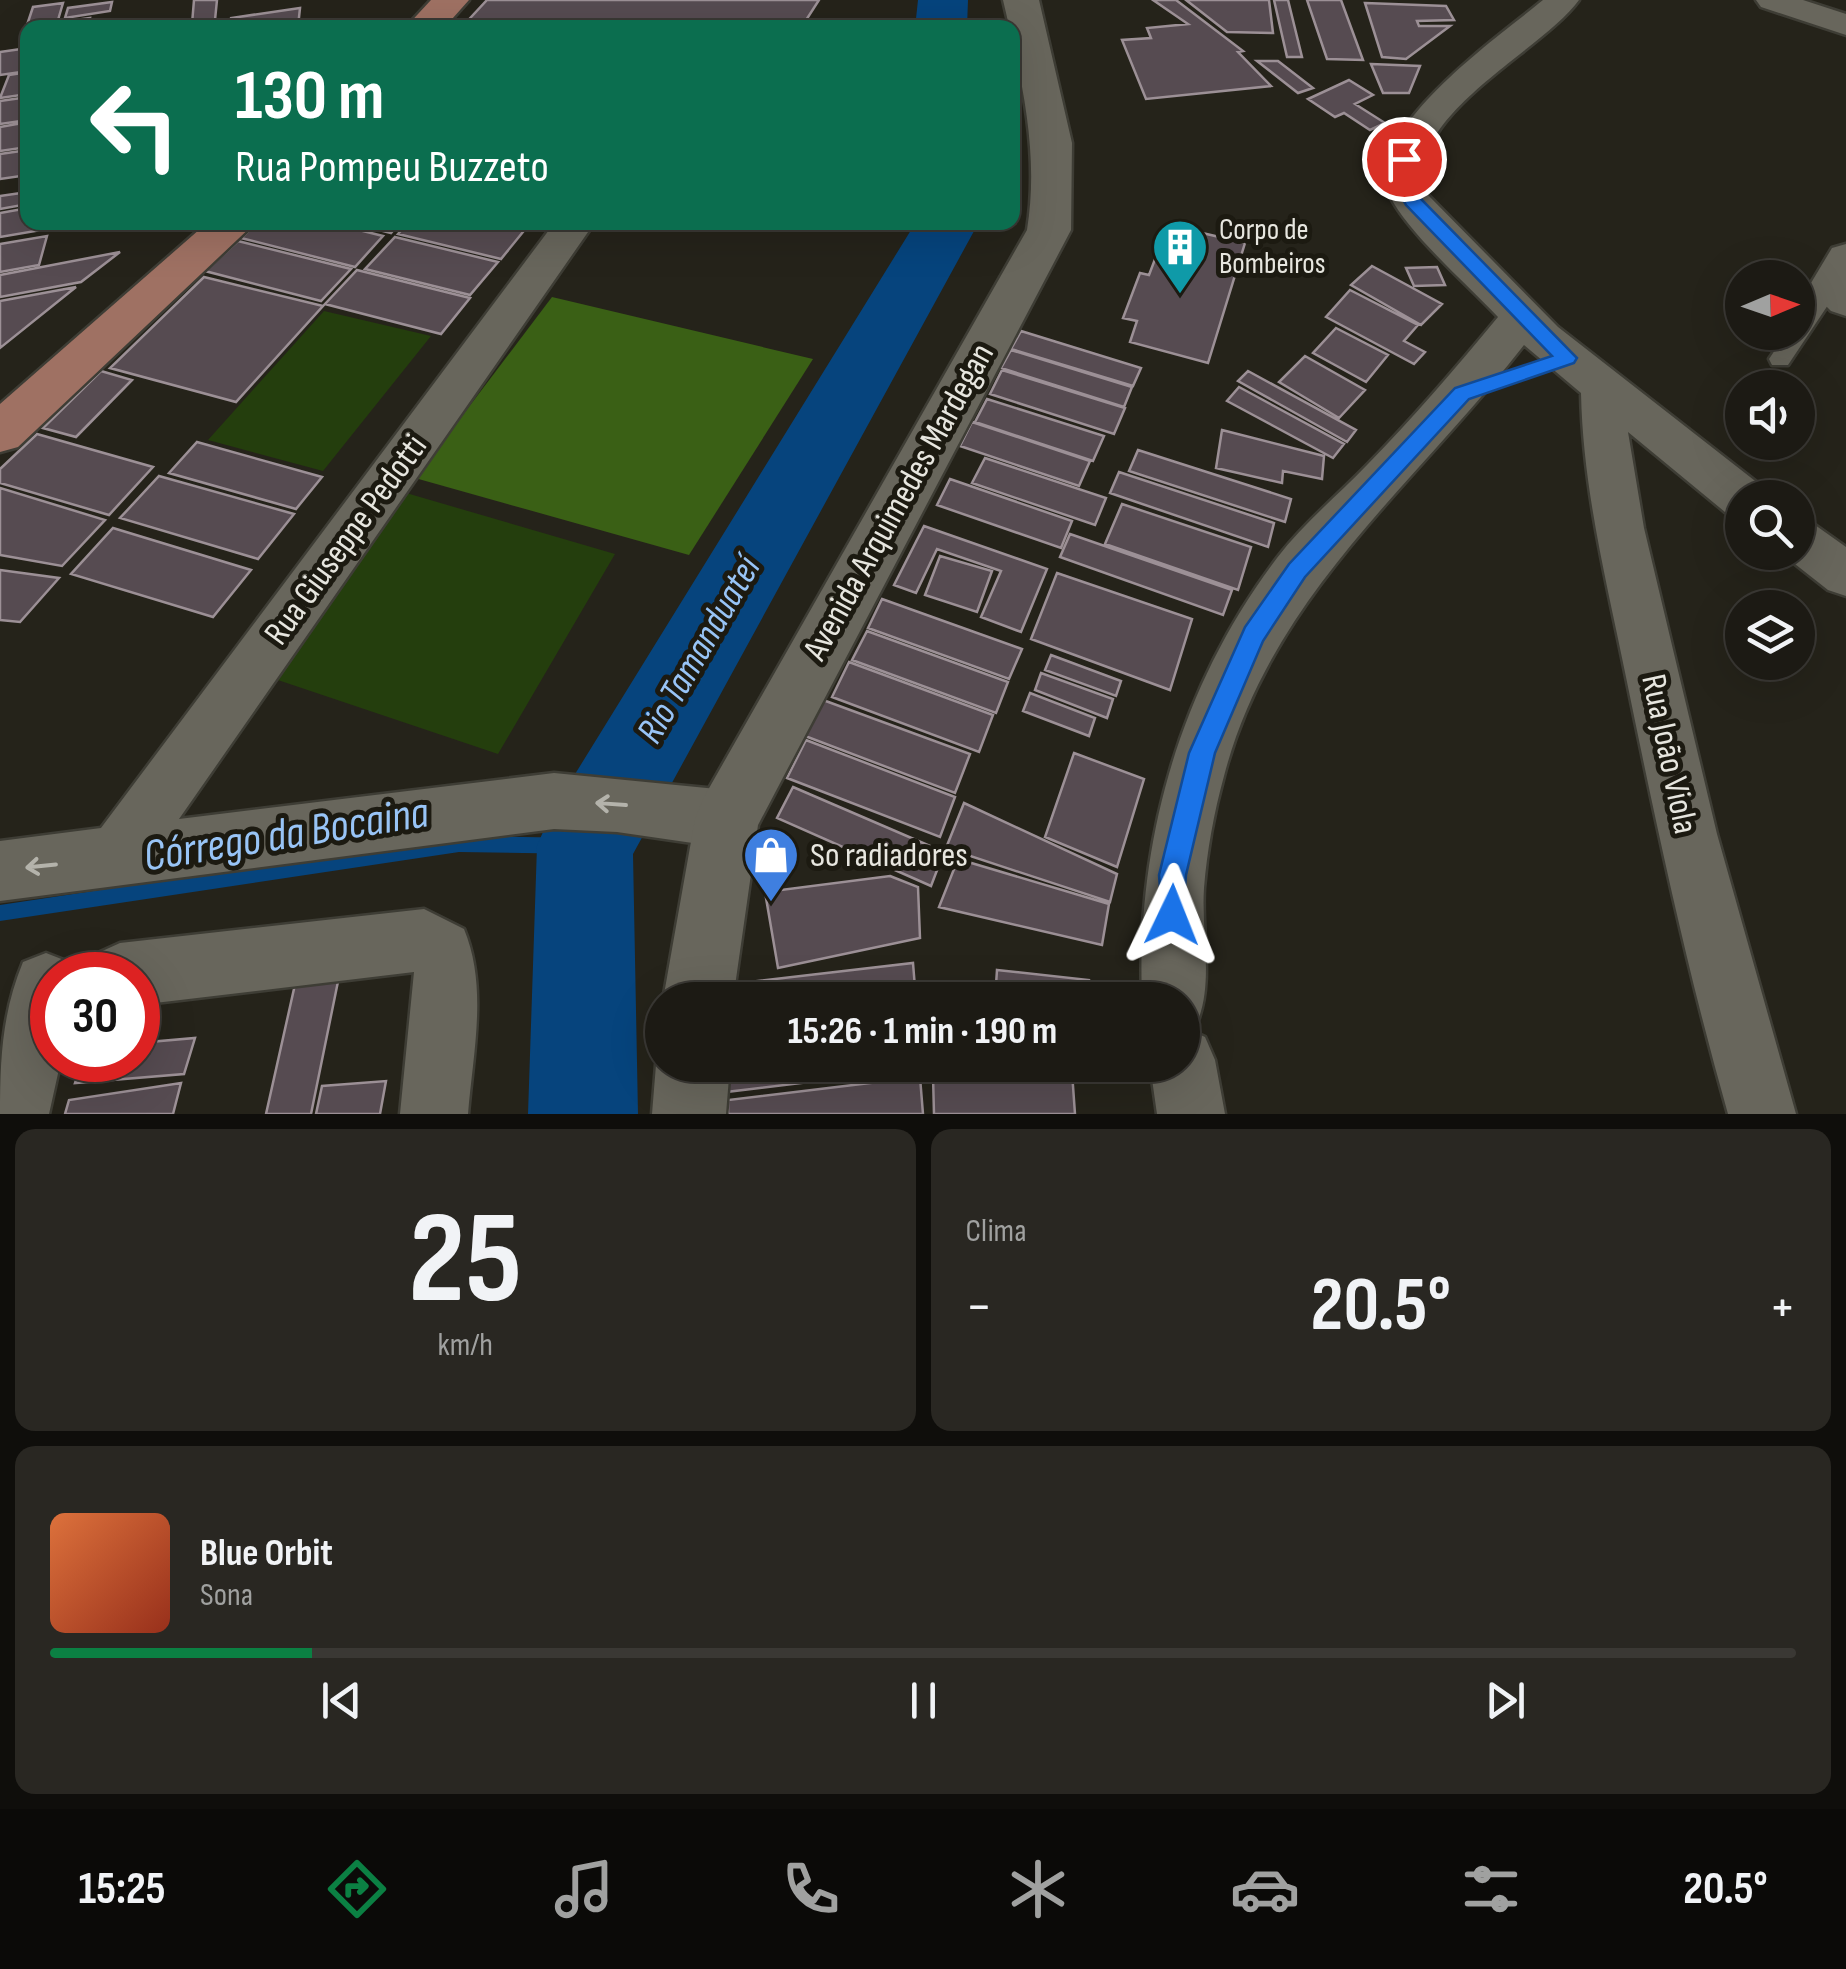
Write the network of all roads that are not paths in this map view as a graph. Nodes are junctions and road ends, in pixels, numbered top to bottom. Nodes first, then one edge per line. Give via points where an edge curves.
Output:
1 (451, 0) edge
2 (468, 0) edge
3 (1021, 0) edge
4 (1563, 0) edge
5 (1772, 0) edge
6 (431, 20) edge
7 (449, 20) edge
8 (1846, 26) edge
9 (192, 230) edge
10 (226, 230) edge
11 (570, 230) edge
12 (1840, 282) edge
13 (1522, 317) junction
14 (1780, 359) dead end
15 (1585, 374) junction
16 (0, 383) edge
17 (1462, 394) junction
18 (0, 433) edge
19 (1725, 485) edge
20 (1815, 552) edge
21 (1846, 575) edge
22 (727, 818) junction
23 (116, 858) junction
24 (0, 871) edge
25 (160, 970) edge
26 (701, 982) edge
27 (1174, 982) edge
28 (30, 1007) edge
29 (692, 1082) edge
30 (1185, 1082) edge
31 (15, 1114) edge
32 (434, 1114) edge
33 (689, 1114) edge
34 (1190, 1114) edge
35 (1762, 1114) edge

1 - 6 main road
2 - 7 main road
3 - 22 street, Avenida Arquimedes Mardegan via 1056,160 1049,230
4 - 13 street via 1467,82 1404,159 1403,183 1412,201
5 - 8 street
9 - 16 main road
10 - 18 main road
11 - 23 street, Rua Giuseppe Pedotti
12 - 14 lane
13 - 15 street
13 - 17 street
15 - 17 street
15 - 19 street
15 - 35 street, Rua João Viola via 1685,827
17 - 27 street via 1297,570 1254,634 1202,753 1172,875
20 - 21 street
22 -> 23 street via 554,801
22 - 26 street, Avenida Arquimedes Mardegan
23 -> 24 street
25 - 32 street via 424,940 442,951 447,979
28 - 31 street
29 - 33 street
30 - 34 street

